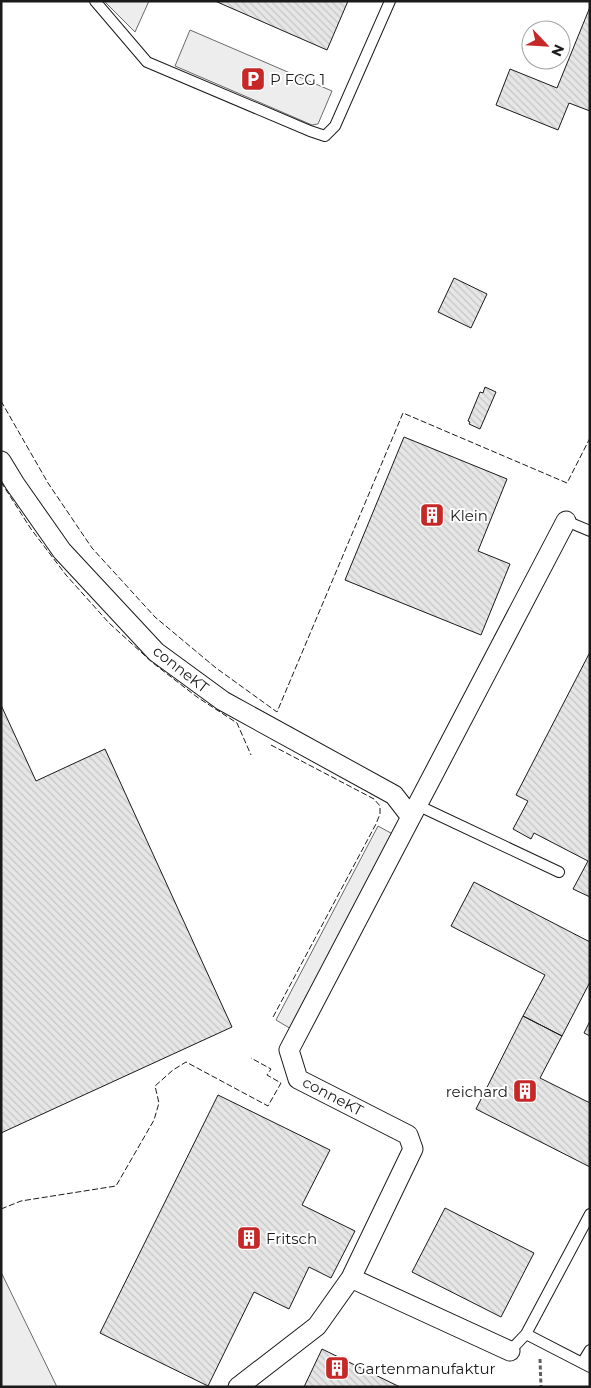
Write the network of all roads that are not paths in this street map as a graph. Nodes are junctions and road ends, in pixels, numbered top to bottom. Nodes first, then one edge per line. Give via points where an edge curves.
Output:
1 (95, 1) edge
2 (390, 1) edge
3 (1, 461) edge
4 (566, 521) joint
5 (590, 532) edge
6 (414, 811) junction
7 (559, 872) dead end
8 (590, 1214) edge
9 (351, 1278) junction
10 (526, 1334) junction
11 (590, 1350) edge
12 (510, 1352) joint
13 (586, 1365) edge
14 (238, 1387) edge

1 - 2 lane via 147,62 325,136 335,126
3 - 6 street, conneKT via 62,551 156,652 223,701 394,795
4 - 5 lane
4 - 6 street, conneKT
6 - 7 lane
6 - 9 street, conneKT via 289,1050 298,1080 408,1135 413,1149
8 - 10 lane
9 - 12 street
9 - 14 street, conneKT via 317,1326
10 - 12 lane
10 - 13 lane
11 - 13 lane

